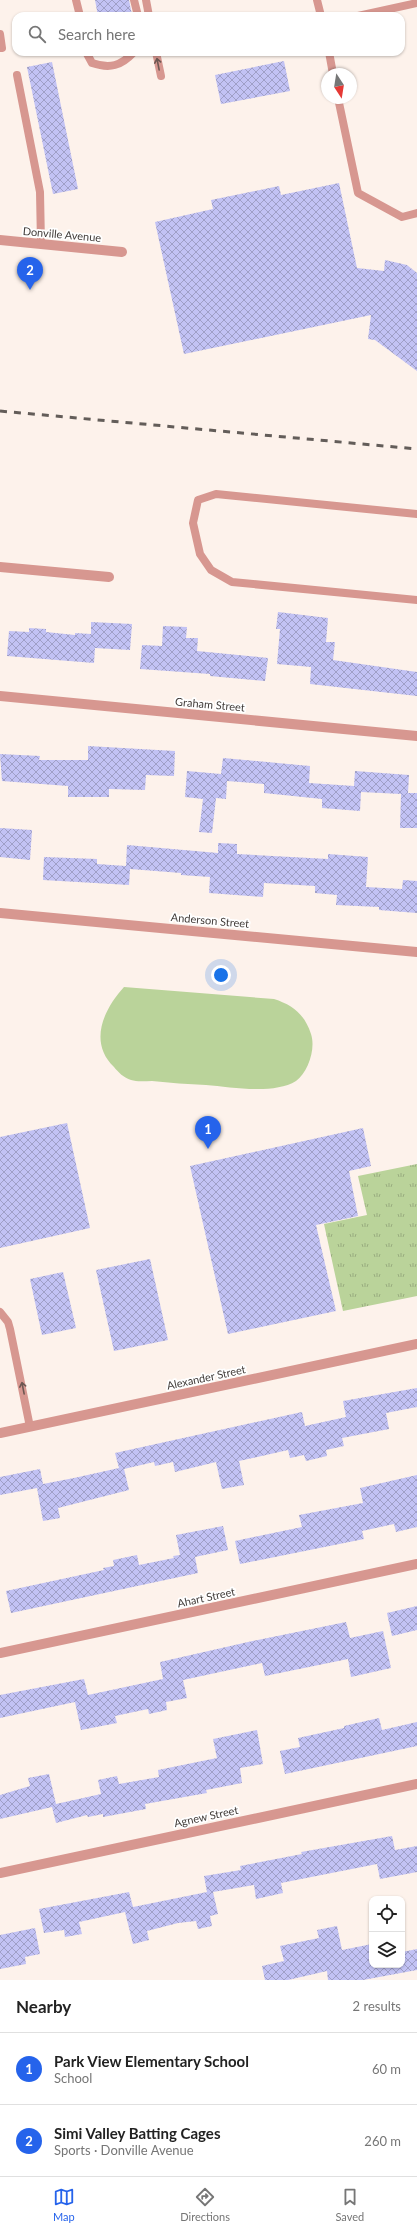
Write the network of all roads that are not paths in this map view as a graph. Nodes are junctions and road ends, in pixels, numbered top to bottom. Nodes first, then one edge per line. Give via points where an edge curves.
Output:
1 (76, 0) edge
2 (134, 0) edge
3 (146, 0) edge
4 (318, 0) edge
5 (417, 3) edge
6 (79, 12) edge
7 (137, 12) edge
8 (148, 12) edge
9 (320, 12) edge
10 (376, 12) edge
11 (0, 34) edge
12 (0, 48) edge
13 (88, 56) edge
14 (128, 56) edge
15 (157, 56) edge
16 (329, 56) edge
17 (332, 68) edge
18 (17, 75) dead end
19 (161, 76) dead end
20 (339, 104) edge
21 (417, 213) edge
22 (0, 240) edge
23 (41, 244) junction
24 (122, 252) dead end
25 (417, 514) edge
26 (0, 567) edge
27 (109, 577) dead end
28 (417, 600) edge
29 (0, 696) edge
30 (417, 736) edge
31 (0, 913) edge
32 (417, 952) edge
33 (0, 1312) edge
34 (417, 1344) edge
35 (30, 1427) junction
36 (0, 1433) edge
37 (417, 1564) edge
38 (0, 1653) edge
39 (417, 1784) edge
40 (0, 1872) edge

1 - 6 lane
2 - 7 lane
3 - 8 lane
4 - 9 lane
5 - 10 lane
11 - 12 lane
13 - 14 lane via 92,63 106,68 116,65
19 -> 15 lane
16 - 17 lane
18 - 23 lane via 40,192
20 - 21 lane via 358,193 402,217
22 - 23 street, Donville Avenue
23 - 24 street, Donville Avenue
25 - 28 lane via 216,494 198,500 193,523 200,554 211,570 232,582
26 - 27 street
29 - 30 street, Graham Street
31 - 32 street, Anderson Street
35 -> 33 lane via 10,1329
34 - 35 street, Alexander Street
35 - 36 street, Alexander Street
37 - 38 street, Ahart Street
39 - 40 street, Agnew Street

